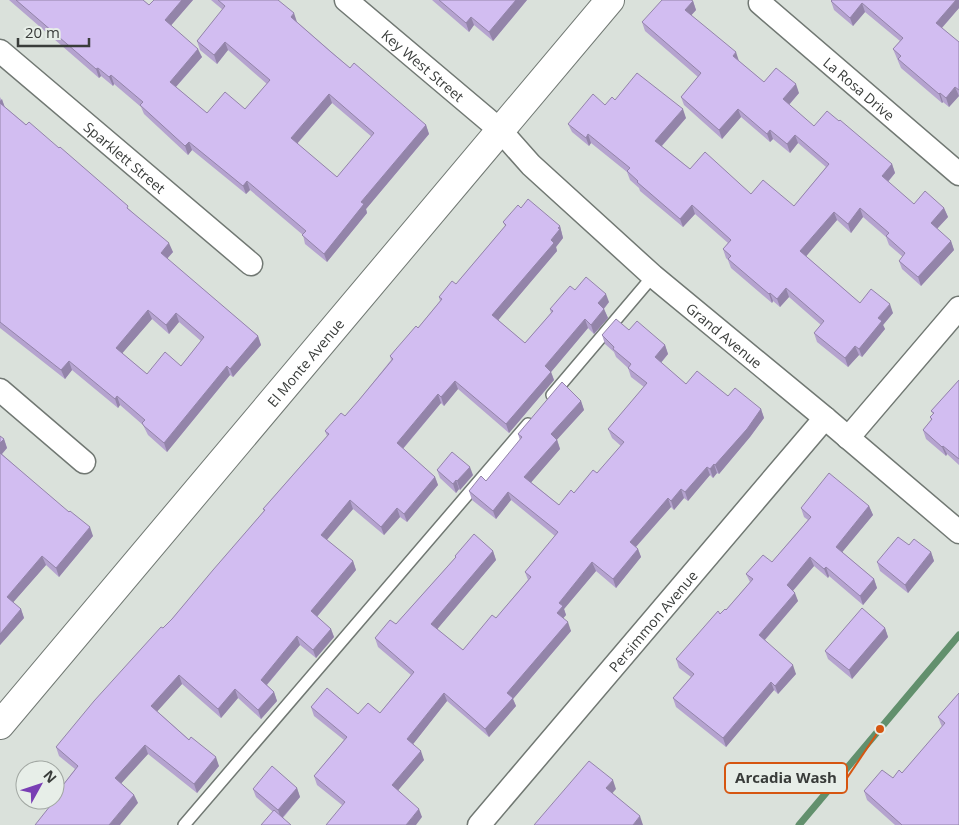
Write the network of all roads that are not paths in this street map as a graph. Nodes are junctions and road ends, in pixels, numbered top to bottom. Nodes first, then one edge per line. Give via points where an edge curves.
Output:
1 (346, 0) edge
2 (610, 0) edge
3 (760, 3) dead end
4 (0, 51) edge
5 (500, 130) junction
6 (959, 174) edge
7 (251, 264) dead end
8 (653, 276) junction
9 (959, 308) edge
10 (0, 390) edge
11 (545, 403) edge
12 (533, 418) edge
13 (825, 418) junction
14 (848, 438) junction
15 (84, 462) dead end
16 (959, 532) edge
17 (0, 725) edge
18 (184, 825) edge
19 (479, 825) edge

1 - 5 street, Key West Street
2 - 5 street, El Monte Avenue
3 - 6 street, La Rosa Drive
4 - 7 street, Sparklett Street
5 - 8 street, Grand Avenue via 531,165
5 - 17 street, El Monte Avenue
8 - 11 lane
8 - 13 street, Grand Avenue
9 - 14 street
10 - 15 street
12 - 18 lane
13 - 14 street, Grand Avenue
13 - 19 street, Persimmon Avenue
14 - 16 street, Grand Avenue

